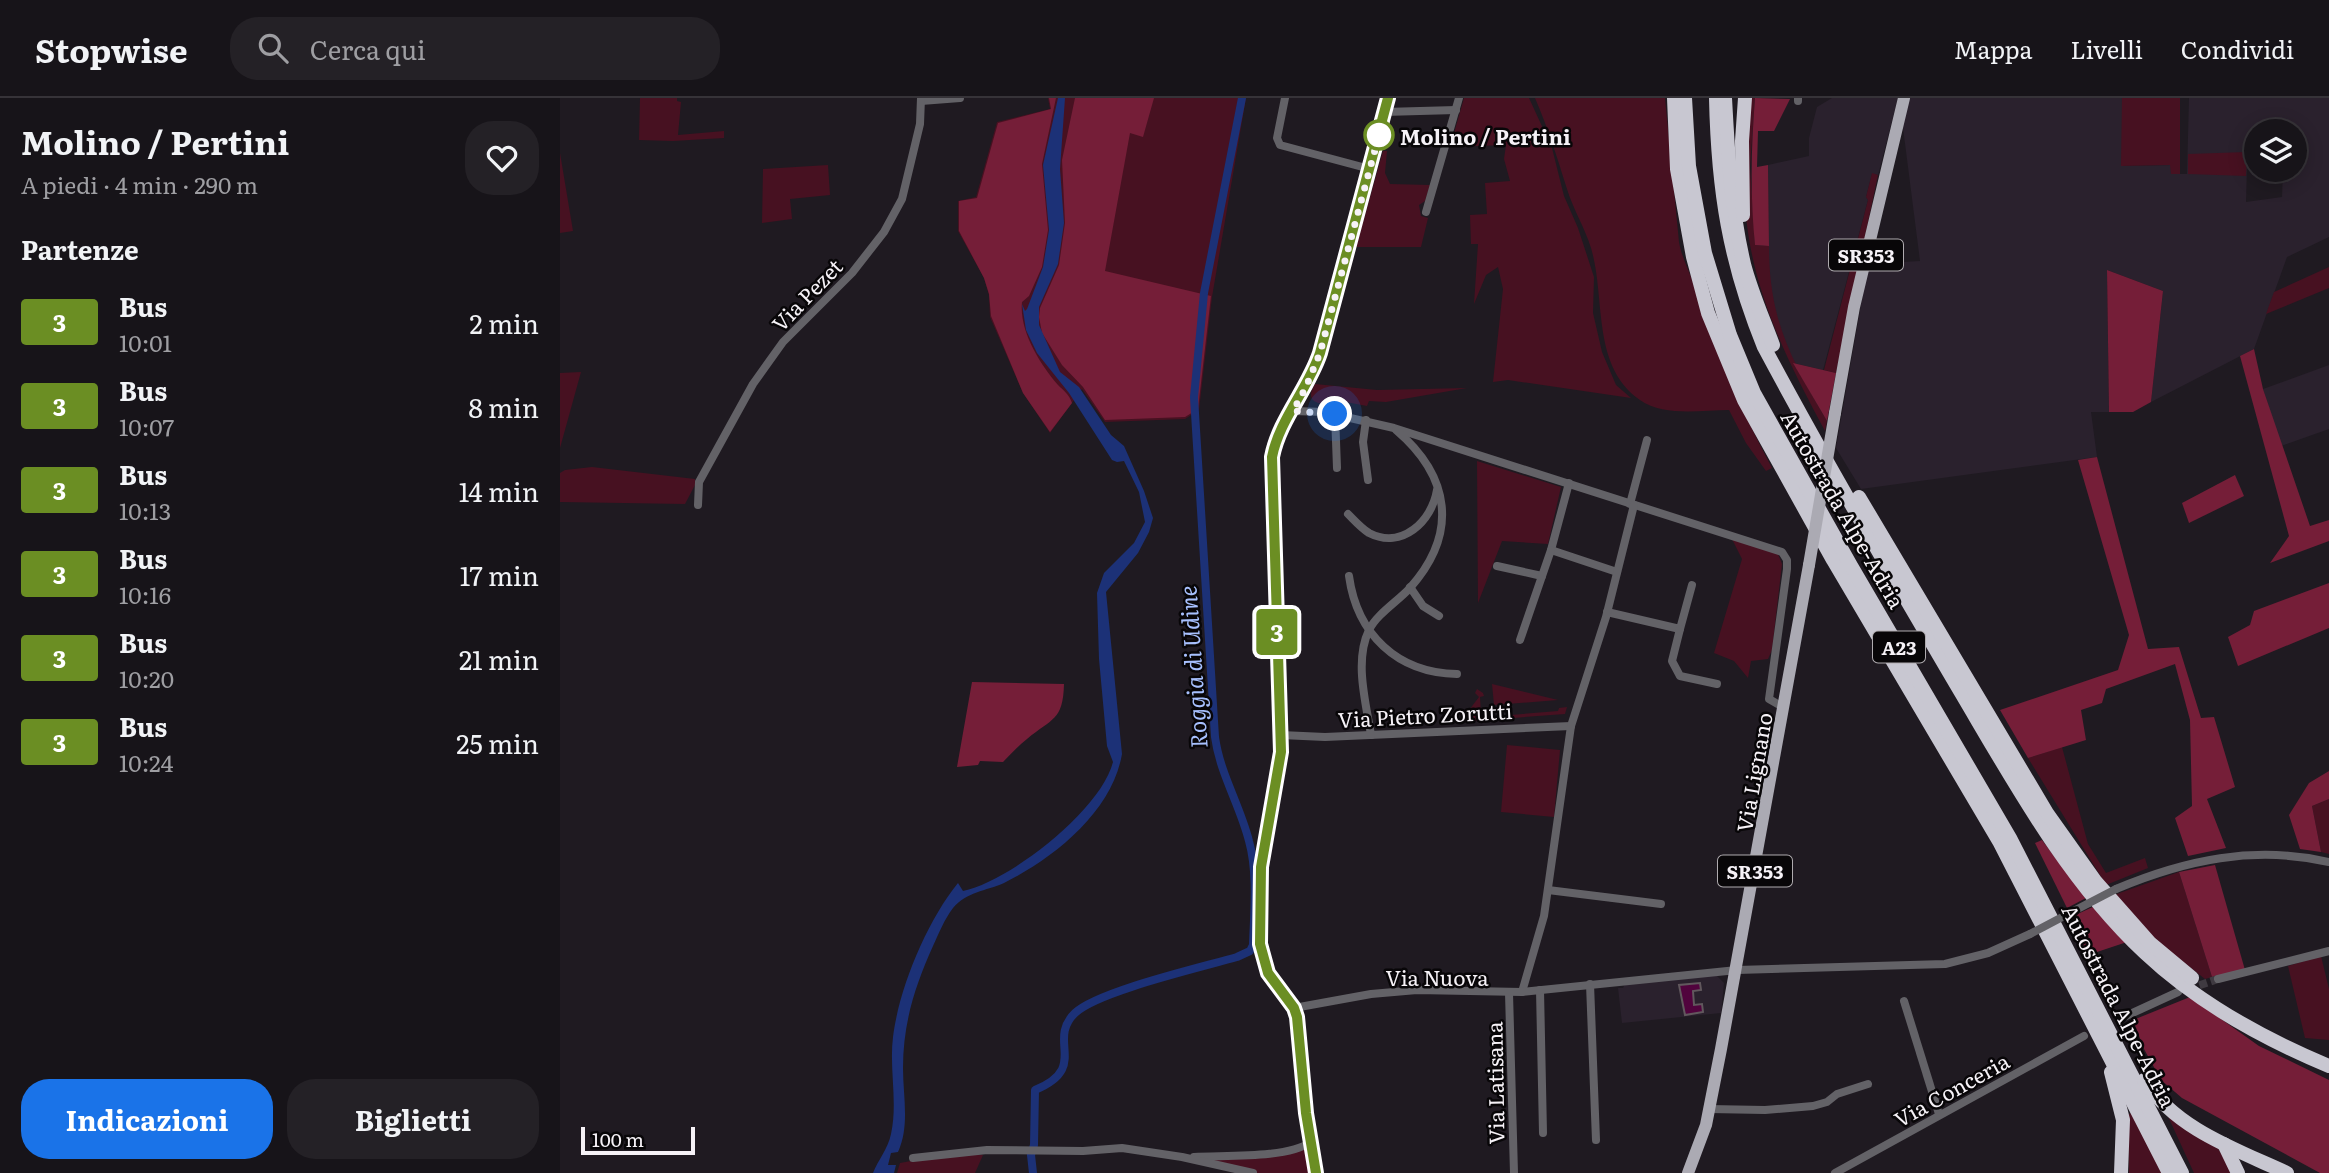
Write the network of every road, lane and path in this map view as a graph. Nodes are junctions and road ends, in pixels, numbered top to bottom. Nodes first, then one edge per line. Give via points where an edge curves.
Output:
1 (960, 98) edge
2 (1285, 98) edge
3 (1388, 98) edge
4 (1459, 98) edge
5 (1674, 98) edge
6 (1685, 98) edge
7 (1716, 98) edge
8 (1725, 98) edge
9 (1745, 98) edge
10 (1904, 98) edge
11 (921, 99) edge
12 (1455, 110) junction
13 (1384, 112) junction
14 (1370, 169) junction
15 (1426, 212) dead end
16 (1755, 296) junction
17 (1293, 410) junction
18 (1335, 414) junction
19 (1366, 420) junction
20 (1394, 428) junction
21 (1647, 440) dead end
22 (1337, 468) dead end
23 (1368, 480) dead end
24 (1569, 483) junction
25 (1437, 487) junction
26 (1632, 504) junction
27 (698, 505) dead end
28 (1348, 514) dead end
29 (1551, 550) junction
30 (1497, 566) dead end
31 (1617, 572) junction
32 (1349, 576) dead end
33 (1542, 576) junction
34 (1692, 585) dead end
35 (1410, 587) junction
36 (1607, 612) junction
37 (1439, 616) dead end
38 (1369, 629) junction
39 (1680, 629) junction
40 (1520, 640) dead end
41 (1457, 674) dead end
42 (1717, 684) dead end
43 (1783, 707) junction
44 (1571, 726) junction
45 (1281, 734) junction
46 (1371, 735) junction
47 (2329, 862) edge
48 (1548, 890) junction
49 (1661, 904) dead end
50 (2329, 951) edge
51 (1737, 970) junction
52 (2218, 979) tunnel mouth
53 (1590, 985) junction
54 (1540, 990) junction
55 (1522, 992) junction
56 (2178, 992) tunnel mouth
57 (1509, 993) junction
58 (1904, 1001) dead end
59 (1294, 1008) junction
60 (2094, 1009) junction
61 (2126, 1016) dead end
62 (2084, 1036) dead end
63 (2329, 1057) edge
64 (2329, 1066) edge
65 (1868, 1084) dead end
66 (1709, 1109) junction
67 (1939, 1114) junction
68 (1543, 1133) dead end
69 (1595, 1140) dead end
70 (1311, 1142) junction
71 (2224, 1144) junction
72 (1182, 1157) junction
73 (913, 1158) dead end
74 (1851, 1169) edge
75 (2121, 1172) edge
76 (1253, 1173) edge
77 (1316, 1173) edge
78 (1514, 1173) edge
79 (1688, 1173) edge
80 (1835, 1173) edge
81 (2169, 1173) edge
82 (2182, 1173) edge
83 (2238, 1173) edge
84 (2287, 1173) edge

1 - 11 street
2 - 14 street via 1277,138 1280,145
3 - 13 street
4 - 12 street
5 - 60 highway, Autostrada Alpe-Adria / A23 via 1677,169 1693,257 1730,369 1760,431
6 - 60 highway, Autostrada Alpe-Adria / A23 via 1689,166 1709,267 1754,393 2010,838
7 - 64 highway, A23 via 1719,175 1728,235 1743,295 1763,346 1941,659 2046,832 2086,888 2146,954 2266,1037
8 - 16 highway, A23 via 1735,222
9 - 16 highway, A23 via 1742,203
10 - 43 main road, Via Lignano / SR353, bridge via 1856,296
11 - 27 street, Via Pezet via 911,171 884,232 852,273 783,342 753,384 699,482
12 - 13 street
12 - 15 street
13 - 14 street
14 - 17 street via 1320,353
16 - 63 highway, A23 via 1773,345 1832,452 2034,792 2096,883 2150,943 2192,978 2271,1029
17 - 18 street
17 - 45 street via 1274,444 1272,466
18 - 19 street
18 - 22 street
19 - 20 street
19 - 23 street via 1363,442
20 - 24 street
20 - 25 street via 1419,452
21 - 26 street
24 - 26 street
24 - 29 street
25 - 28 street via 1429,516 1413,532 1377,536
25 - 35 street via 1444,506 1440,534
26 - 31 street
26 - 43 street via 1785,556 1769,699
29 - 31 street
29 - 33 street
30 - 33 street
31 - 36 street
32 - 38 street via 1354,604
33 - 40 street
34 - 39 street
35 - 37 street via 1423,606
35 - 38 street
36 - 39 street
36 - 44 street
38 - 41 street via 1403,661
38 - 46 street via 1362,678
39 - 42 street via 1672,661 1680,676
43 - 51 main road, Via Lignano / SR353
44 - 46 street, Via Pietro Zorutti
44 - 48 street
45 - 46 street, Via Pietro Zorutti
45 - 59 street via 1279,774 1261,867 1260,944 1268,973
47 - 51 street, Via Nuova, bridge via 2287,854 2235,855 2180,865 2116,889 1988,953 1945,964
48 - 49 street
48 - 55 street
50 - 52 street
51 - 53 street, Via Nuova
51 - 66 main road, Via Lignano / SR353
53 - 54 street, Via Nuova
53 - 69 street
54 - 55 street, Via Nuova
54 - 68 street
55 - 57 street, Via Nuova
56 - 61 street
57 - 59 street, Via Nuova via 1417,989
57 - 78 street, Via Latisana
58 - 67 street
59 - 70 street
60 - 71 highway, A23 via 2121,1037 2164,1106
60 - 75 highway, A23 via 2122,1109
60 - 81 highway, Autostrada Alpe-Adria / A23
60 - 82 highway, Autostrada Alpe-Adria / A23
62 - 67 street, Via Conceria
65 - 66 street via 1813,1106
66 - 79 main road, Via Lignano / SR353
67 - 74 street, Via Conceria
70 - 72 street via 1277,1152
70 - 77 street
71 - 83 highway
71 - 84 highway, A23
72 - 73 street via 1122,1149 987,1150
72 - 76 street
74 - 80 street, Via Conceria

